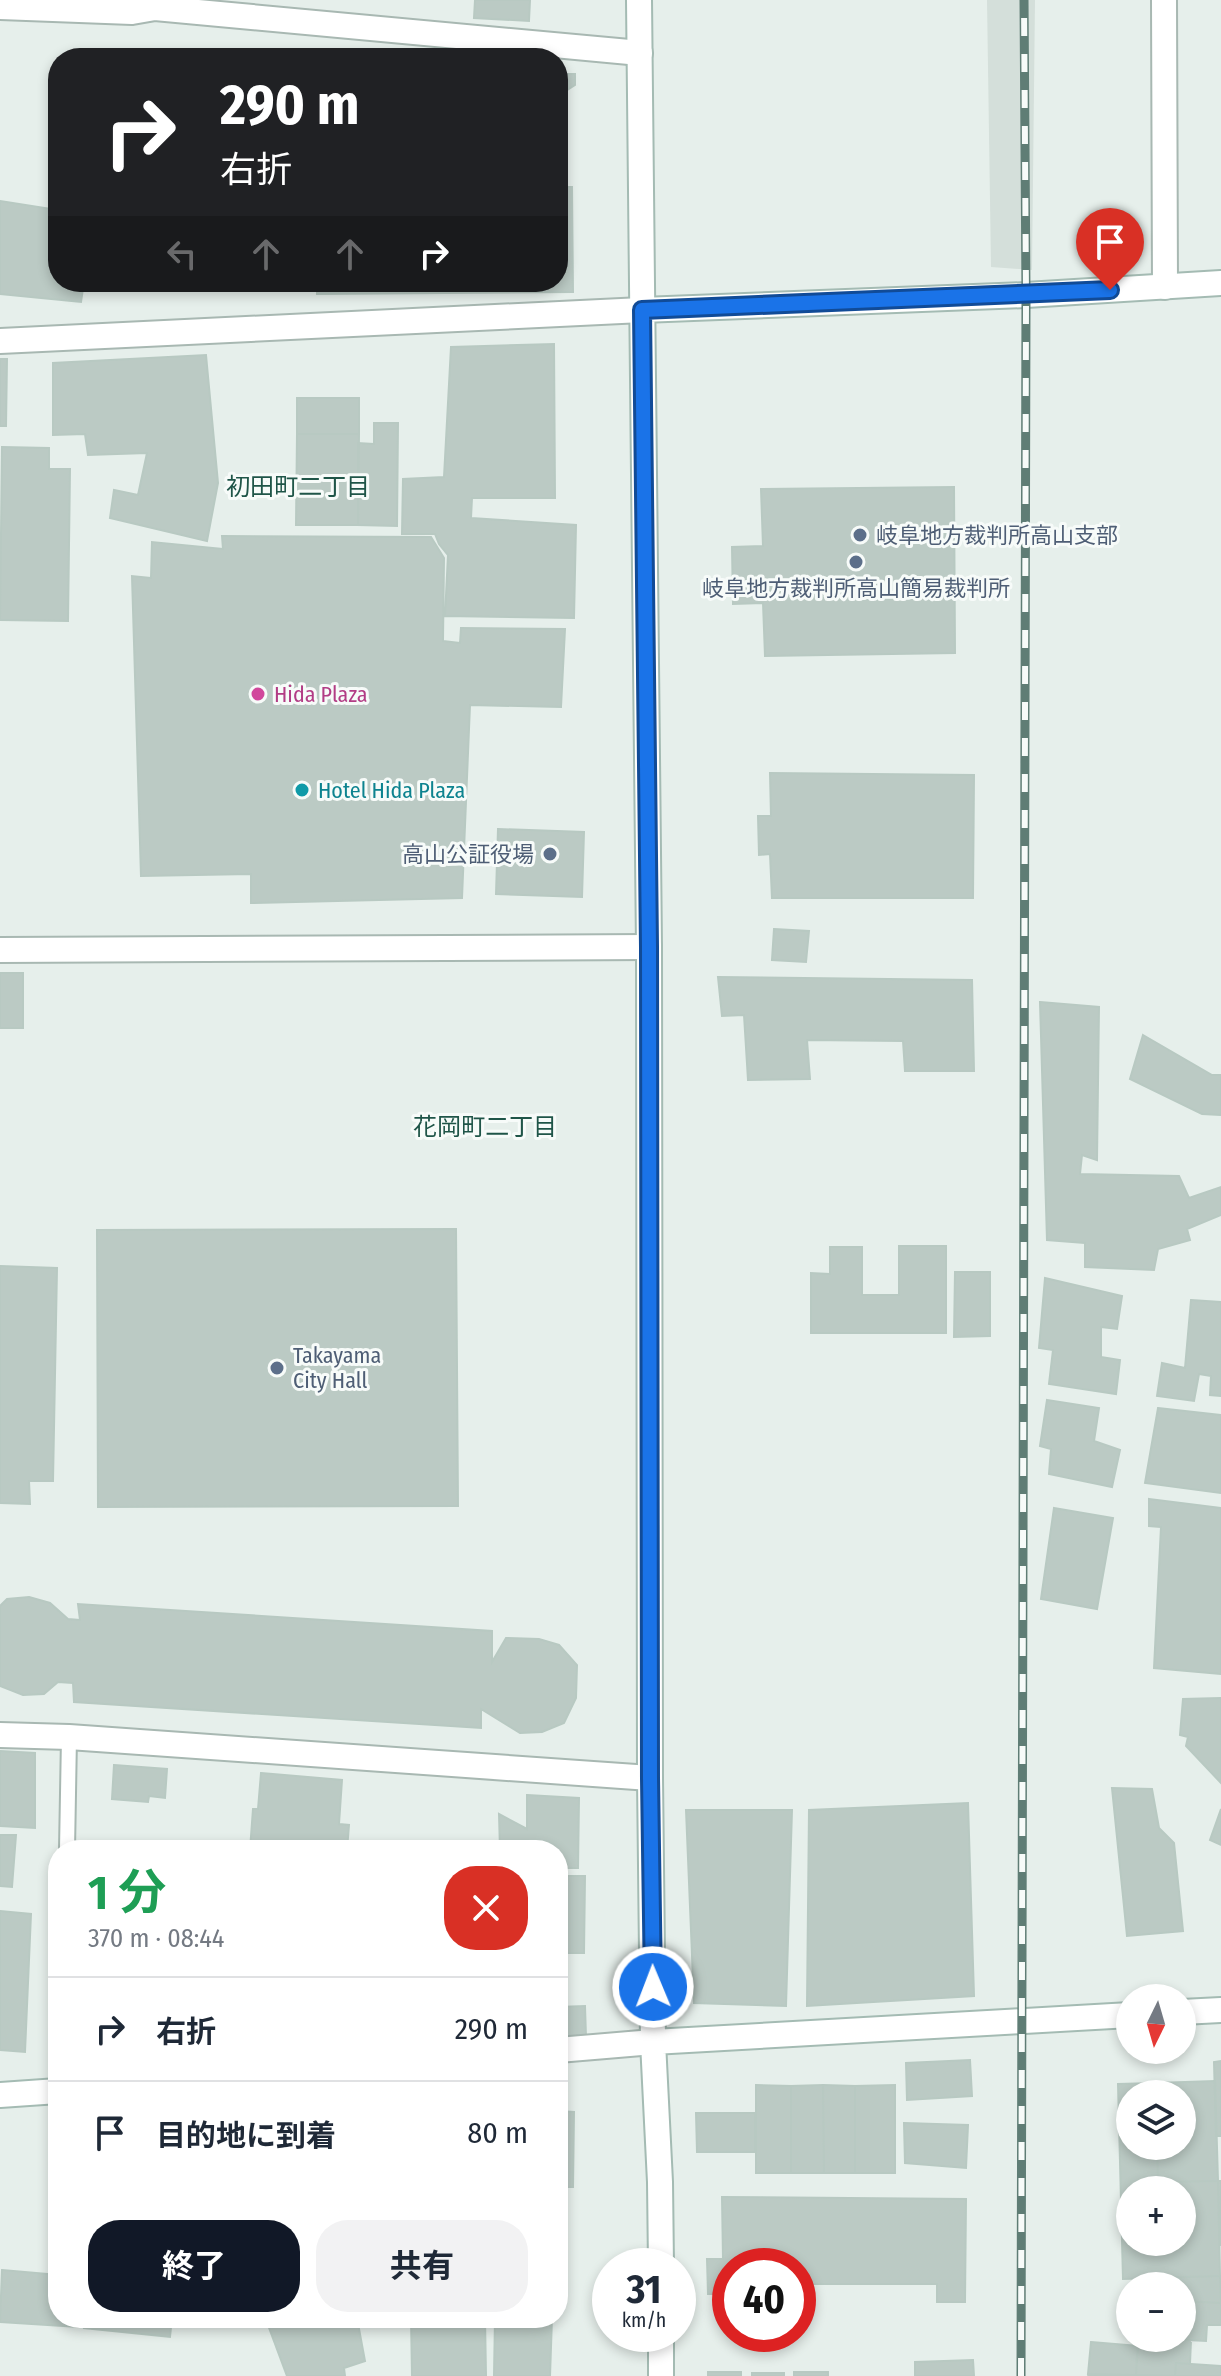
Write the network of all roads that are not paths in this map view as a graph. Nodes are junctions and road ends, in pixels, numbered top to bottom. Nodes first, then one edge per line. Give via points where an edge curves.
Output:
1 (639, 0) edge
2 (1164, 0) edge
3 (180, 5) edge
4 (0, 7) edge
5 (640, 53) junction
6 (1221, 283) edge
7 (1165, 287) junction
8 (642, 310) junction
9 (0, 341) edge
10 (649, 947) junction
11 (0, 950) edge
12 (0, 1735) edge
13 (69, 1737) junction
14 (650, 1778) junction
15 (67, 1840) edge
16 (1221, 2010) edge
17 (1196, 2011) edge
18 (1116, 2016) edge
19 (653, 2042) junction
20 (568, 2049) edge
21 (48, 2092) edge
22 (0, 2095) edge
23 (661, 2248) edge
24 (661, 2352) edge
25 (661, 2376) edge

1 - 5 street
2 - 7 street
3 - 4 street via 132,12
3 - 5 street
5 - 8 street
6 - 7 street
7 - 8 street
8 - 9 street
8 - 10 street
10 - 11 street
10 - 14 street
12 - 13 street
13 - 14 street
13 - 15 lane
14 - 19 street
16 - 17 street
18 - 19 street
19 - 20 street
19 - 23 street
21 - 22 street
24 - 25 street

